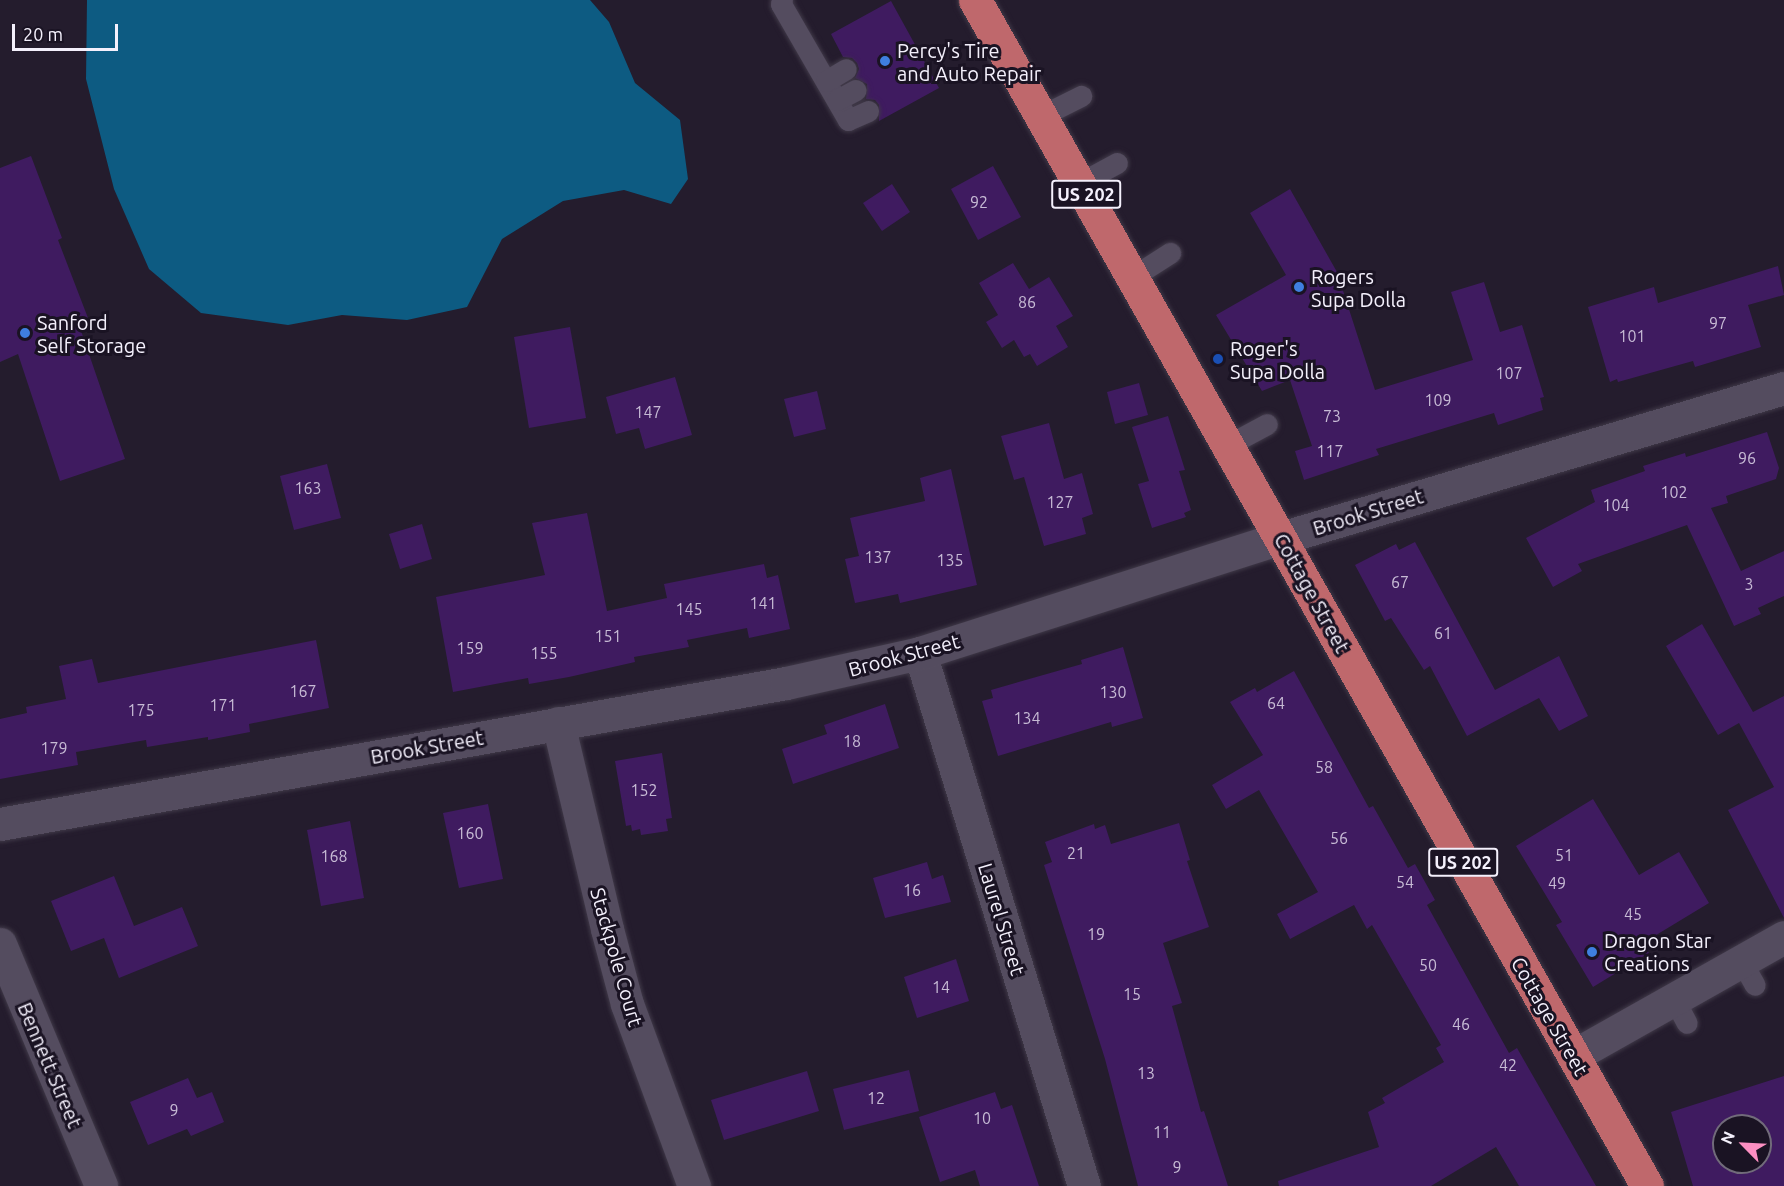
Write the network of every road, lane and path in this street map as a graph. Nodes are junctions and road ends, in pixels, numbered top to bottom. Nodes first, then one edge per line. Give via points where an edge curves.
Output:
1 (782, 0) edge
2 (975, 0) edge
3 (846, 69) dead end
4 (826, 81) junction
5 (856, 90) dead end
6 (1081, 96) dead end
7 (837, 100) junction
8 (868, 111) dead end
9 (1041, 116) junction
10 (1118, 163) dead end
11 (1080, 183) junction
12 (1170, 253) dead end
13 (1134, 276) junction
14 (1784, 388) edge
15 (1267, 424) dead end
16 (1228, 445) junction
17 (1281, 538) junction
18 (920, 653) junction
19 (558, 723) junction
20 (0, 824) edge
21 (1784, 937) edge
22 (0, 944) edge
23 (1573, 1056) junction
24 (101, 1186) edge
25 (694, 1186) edge
26 (1084, 1186) edge
27 (1647, 1186) edge

1 - 4 lane
2 - 9 highway, Cottage Street / US 202
3 - 4 lane
4 - 7 lane
5 - 7 lane
6 - 9 lane
7 - 8 lane via 848,120
9 - 11 highway, Cottage Street / US 202
10 - 11 lane
11 - 13 highway, Cottage Street / US 202
12 - 13 lane
13 - 16 highway, Cottage Street / US 202
14 - 17 street, Brook Street
15 - 16 lane
16 - 17 highway, Cottage Street / US 202
17 - 18 street, Brook Street
17 - 23 highway, Cottage Street / US 202
18 - 19 street, Brook Street via 786,683
18 - 26 street, Laurel Street
19 - 20 street, Brook Street
19 - 25 street, Stackpole Court via 627,1004
21 - 23 street via 1748,973 1680,1011
22 - 24 street, Bennett Street
23 - 27 highway, Cottage Street / US 202

